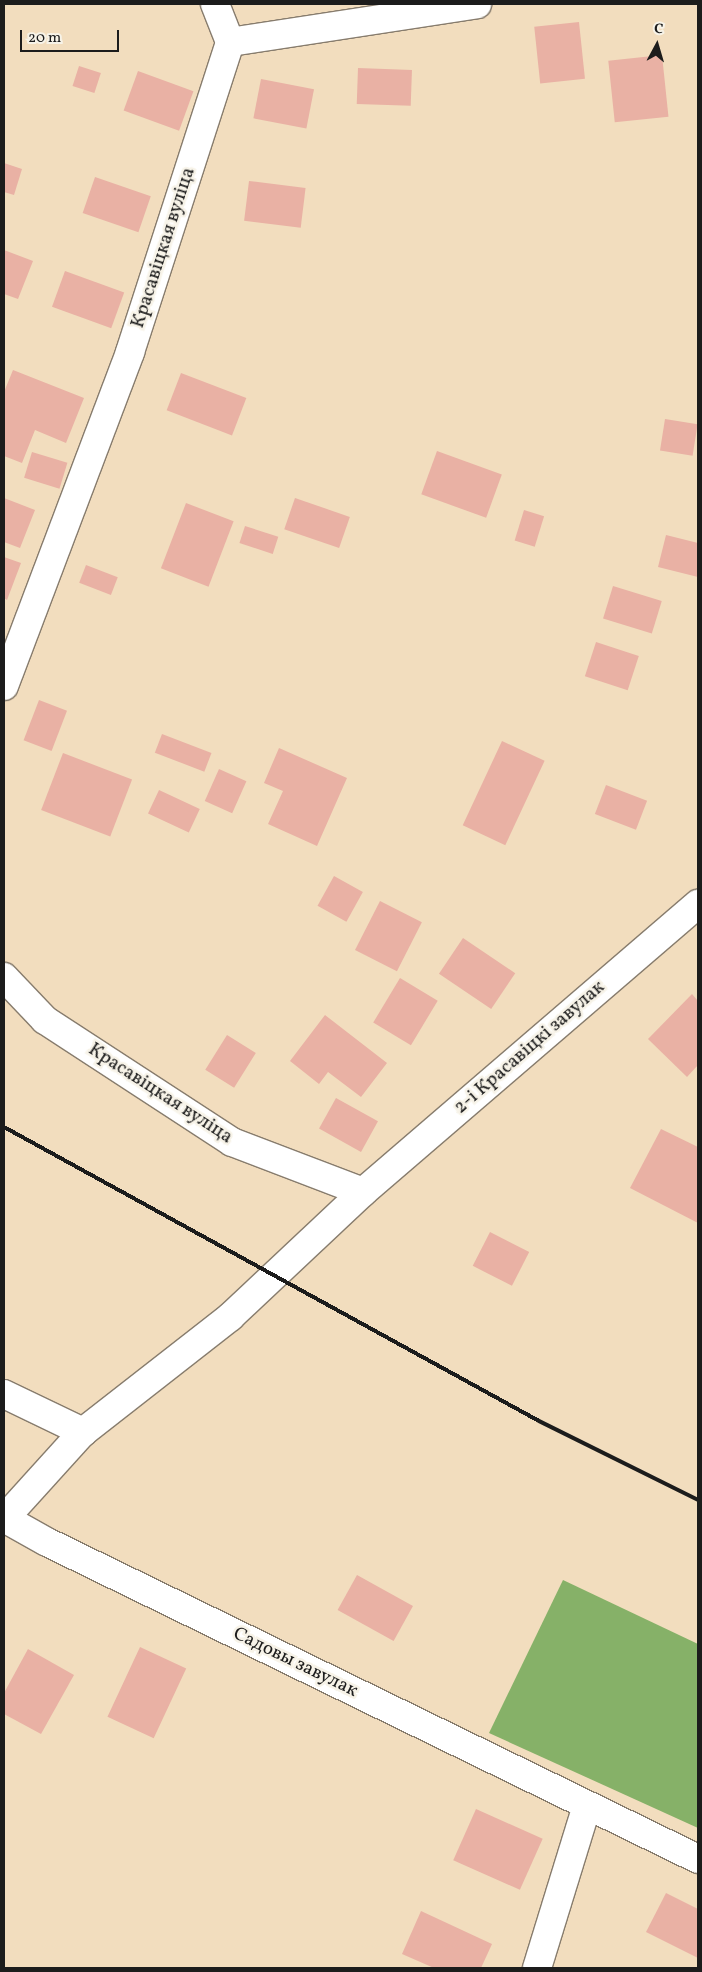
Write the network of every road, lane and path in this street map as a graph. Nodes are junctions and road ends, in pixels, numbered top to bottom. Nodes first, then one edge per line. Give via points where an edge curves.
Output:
1 (215, 4) edge
2 (476, 4) edge
3 (230, 42) junction
4 (4, 686) edge
5 (698, 904) edge
6 (4, 977) edge
7 (363, 1192) junction
8 (4, 1394) edge
9 (83, 1432) junction
10 (4, 1519) edge
11 (587, 1805) junction
12 (698, 1859) edge
13 (537, 1968) edge

1 - 3 street
2 - 3 street
3 - 4 street, Красавіцкая вуліца via 130,352
5 - 7 street, 2-і Красавіцкі завулак
6 - 7 street, Красавіцкая вуліца via 45,1020 232,1142
7 - 9 street, 2-і Красавіцкі завулак via 230,1317
8 - 9 street
9 - 10 street, 2-і Красавіцкі завулак
10 - 11 street, Садовы завулак
11 - 12 street, Садовы завулак
11 - 13 street

